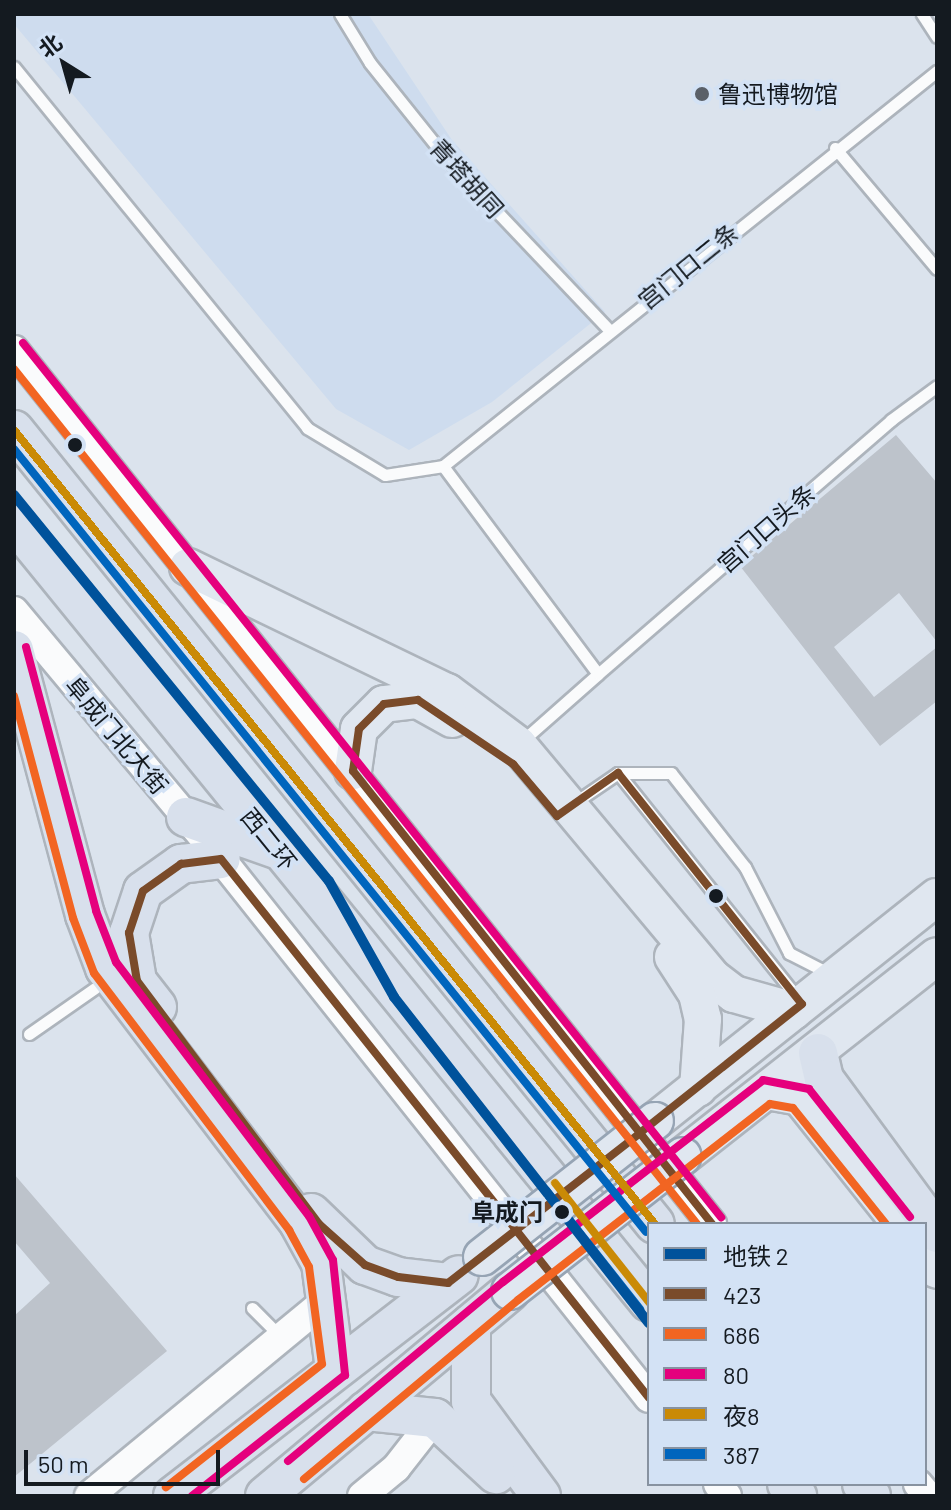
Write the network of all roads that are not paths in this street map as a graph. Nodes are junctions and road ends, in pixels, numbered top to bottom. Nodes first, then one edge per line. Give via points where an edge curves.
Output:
1 (340, 14) edge
2 (922, 14) edge
3 (937, 37) edge
4 (14, 67) edge
5 (937, 71) edge
6 (835, 148) junction
7 (937, 269) edge
8 (609, 330) junction
9 (14, 350) edge
10 (937, 386) edge
11 (14, 430) edge
12 (443, 466) junction
13 (14, 522) edge
14 (188, 567) junction
15 (14, 611) edge
16 (14, 650) edge
17 (598, 674) junction
18 (518, 745) junction
19 (353, 771) junction
20 (618, 773) junction
21 (564, 810) junction
22 (186, 817) junction
23 (276, 849) junction
24 (221, 859) junction
25 (937, 897) edge
26 (937, 956) edge
27 (836, 977) junction
28 (95, 988) dead end
29 (798, 1007) junction
30 (29, 1034) dead end
31 (818, 1053) junction
32 (698, 1088) junction
33 (767, 1091) junction
34 (653, 1222) edge
35 (710, 1222) edge
36 (899, 1222) edge
37 (937, 1233) edge
38 (482, 1257) joint
39 (448, 1283) junction
40 (510, 1291) joint
41 (328, 1299) junction
42 (647, 1299) edge
43 (252, 1308) dead end
44 (471, 1324) junction
45 (280, 1337) junction
46 (335, 1369) junction
47 (647, 1395) edge
48 (366, 1411) junction
49 (435, 1418) junction
50 (89, 1496) edge
51 (173, 1496) edge
52 (265, 1496) edge
53 (362, 1496) edge
54 (514, 1496) edge
55 (541, 1496) edge

1 - 8 lane, 青塔胡同 via 370,63 447,159
2 - 3 lane
4 - 12 lane via 307,428 385,475
5 - 6 lane, 宫门口二条
6 - 7 lane
6 - 8 lane, 宫门口二条
8 - 12 lane, 宫门口二条
9 - 14 street
10 - 17 lane, 宫门口头条
11 - 34 highway
12 - 17 lane
13 - 23 highway, 西二环
14 - 18 main road via 447,692
14 - 19 street
15 - 22 street, 阜成门北大街
16 - 41 highway via 85,915 105,968 299,1223 321,1263
17 - 18 lane, 宫门口头条
18 - 21 main road
19 - 21 main road via 359,729 384,704 418,700 459,723
19 - 35 street
20 - 21 lane
20 - 27 lane via 671,773 745,867 789,953
20 - 29 lane
21 - 29 main road via 714,979 734,994
21 - 32 main road via 697,994 703,1019
22 - 23 highway
22 - 24 street, 阜成门北大街
23 - 42 highway, 西二环
24 - 39 highway via 181,864 143,891 129,933 137,981 343,1250 398,1277
24 - 47 street, 阜成门北大街
25 - 27 main road
26 - 31 main road
27 - 29 main road
28 - 30 lane
29 - 32 main road
31 - 33 main road
31 - 37 highway via 824,1079
32 - 38 main road, bridge
33 - 36 main road via 800,1097
33 - 40 main road, bridge
38 - 39 highway
39 - 46 highway
40 - 44 highway
41 - 45 street
41 - 46 highway
43 - 45 lane
44 - 48 highway
44 - 55 highway via 471,1401
45 - 50 street
46 - 51 highway
48 - 49 highway
48 - 52 highway
49 - 53 street via 396,1468
49 - 54 highway via 467,1442

